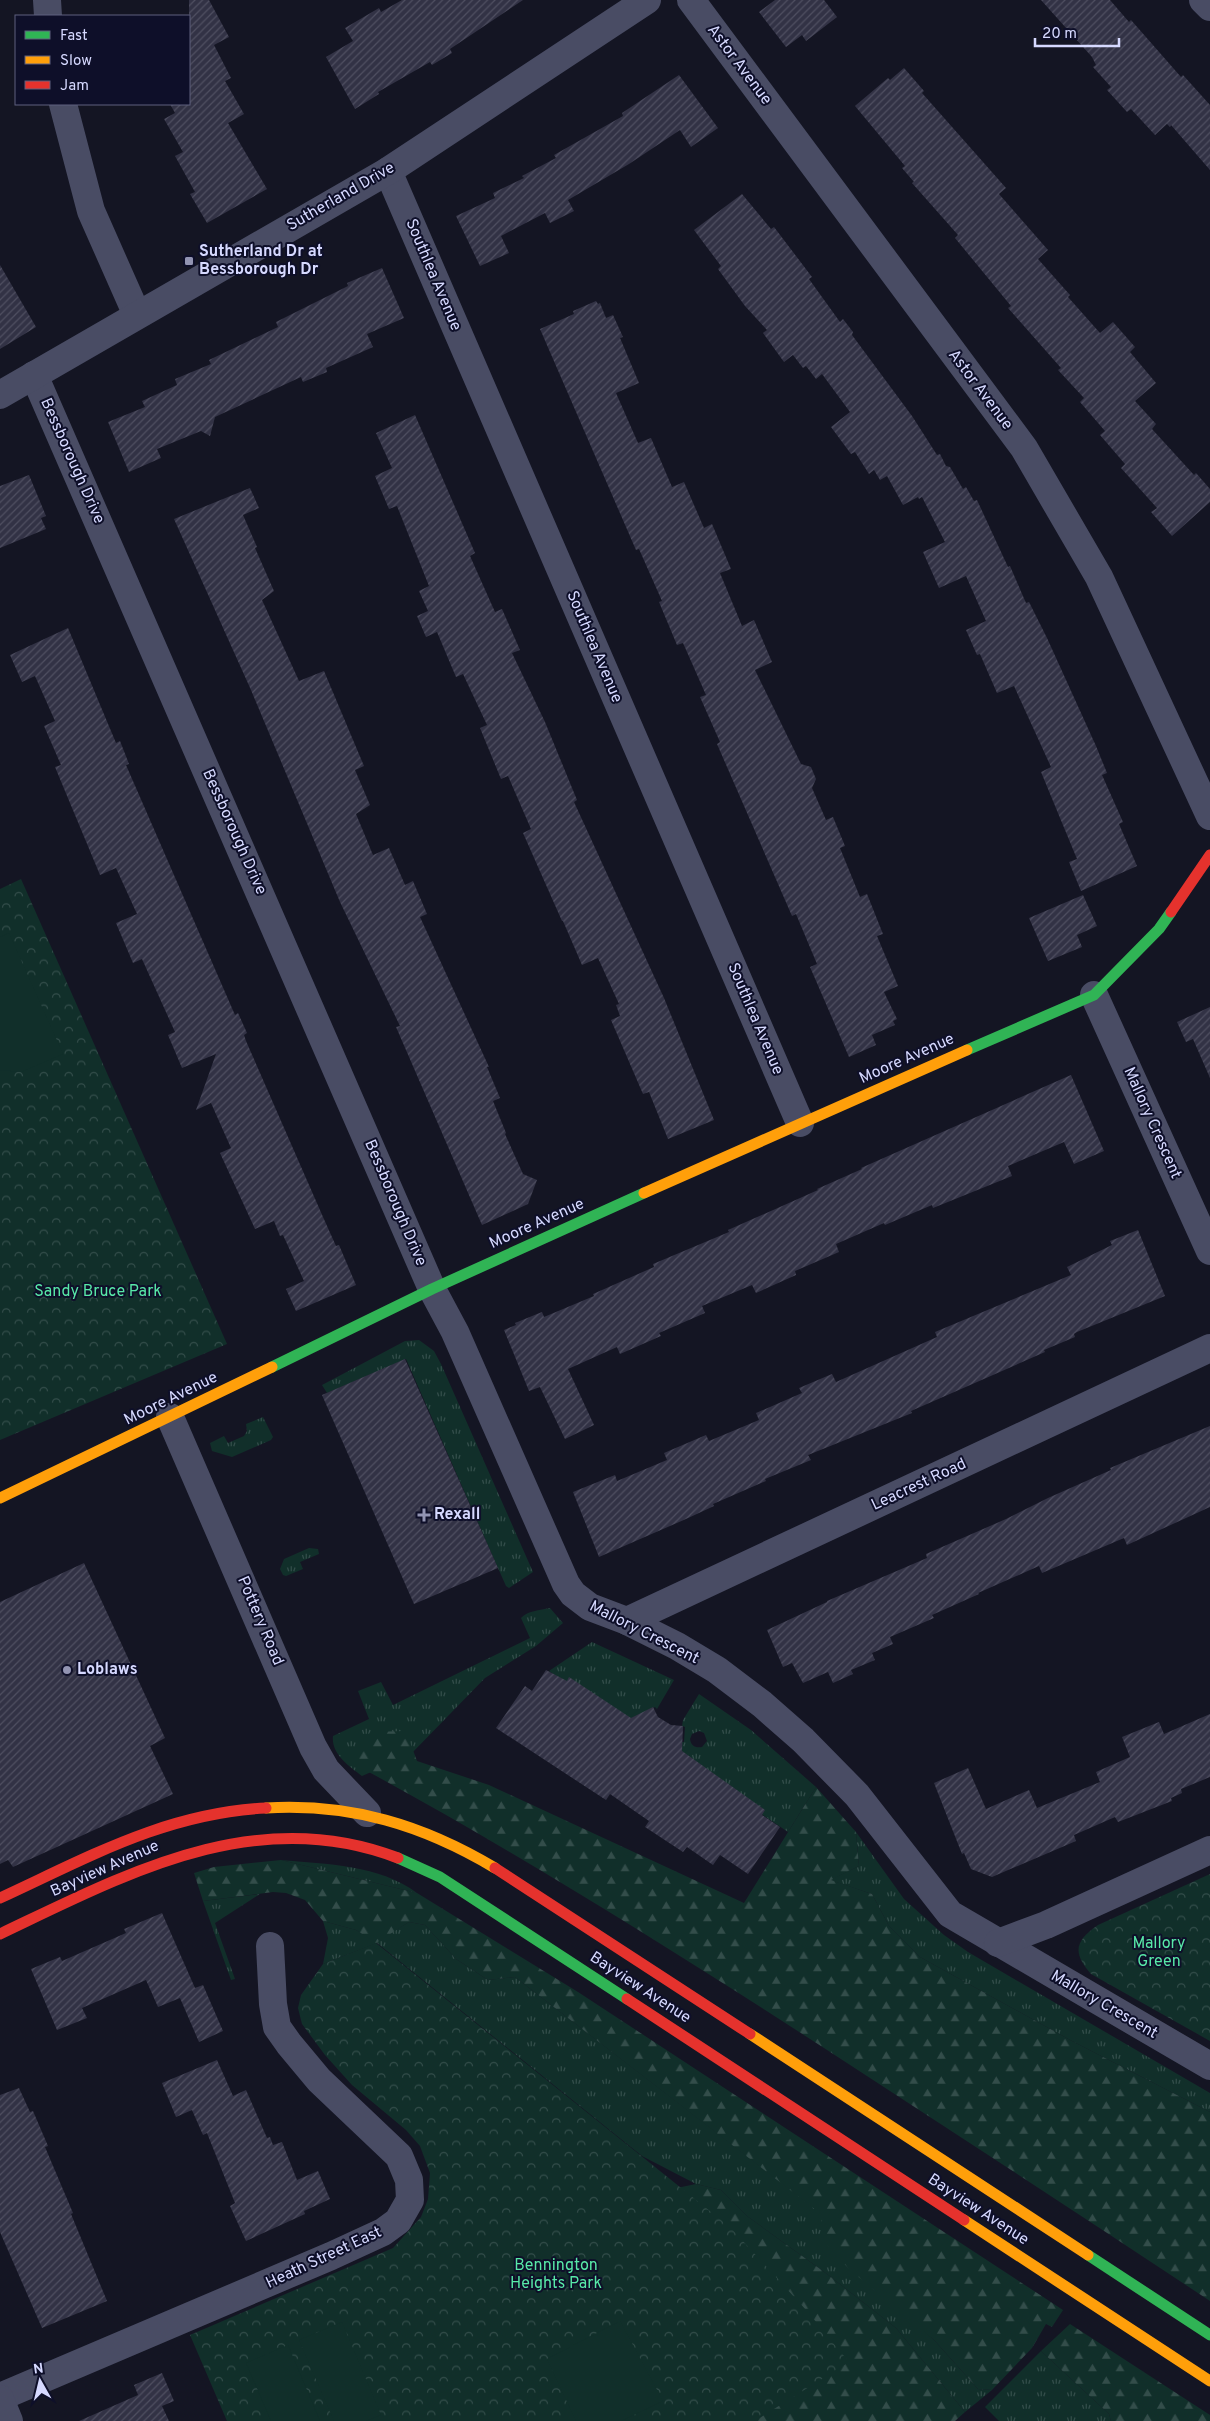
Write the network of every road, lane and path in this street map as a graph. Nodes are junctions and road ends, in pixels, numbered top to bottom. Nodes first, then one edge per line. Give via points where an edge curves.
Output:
1 (47, 0) edge
2 (647, 0) edge
3 (691, 0) edge
4 (1203, 0) edge
5 (1210, 7) edge
6 (48, 15) edge
7 (62, 105) edge
8 (388, 171) junction
9 (137, 315) junction
10 (34, 375) junction
11 (0, 394) edge
12 (1210, 816) edge
13 (1210, 855) edge
14 (1094, 995) junction
15 (800, 1123) junction
16 (1210, 1251) edge
17 (432, 1289) junction
18 (1210, 1348) edge
19 (170, 1417) junction
20 (0, 1498) edge
21 (627, 1621) junction
22 (367, 1813) junction
23 (1210, 1850) edge
24 (0, 1898) edge
25 (0, 1934) edge
26 (998, 1943) junction
27 (270, 1946) dead end
28 (1210, 2066) edge
29 (1210, 2335) edge
30 (1210, 2381) edge
31 (0, 2398) edge
32 (9, 2421) edge

1 - 6 street
2 - 8 street, Sutherland Drive
3 - 12 street, Astor Avenue via 1024,448 1099,577
4 - 5 street
7 - 9 street via 91,211
8 - 9 street, Sutherland Drive
8 - 15 street, Southlea Avenue
9 - 10 street, Sutherland Drive
10 - 11 street, Sutherland Drive
10 - 17 street, Bessborough Drive
13 - 14 main road via 1159,929
14 - 15 main road, Moore Avenue
14 - 16 street, Mallory Crescent
15 - 17 main road, Moore Avenue
17 - 19 main road, Moore Avenue
17 - 21 street, Mallory Crescent via 455,1332 566,1584 590,1607
18 - 21 street, Leacrest Road
19 - 20 main road, Moore Avenue
19 - 22 street, Pottery Road via 313,1747 326,1770
21 - 26 street, Mallory Crescent via 717,1670 804,1740 857,1795 950,1914
22 - 24 main road, Bayview Avenue via 267,1806 202,1816 144,1832
22 - 29 main road, Bayview Avenue via 420,1830 515,1880
23 - 26 street via 1046,1925
25 - 30 main road, Bayview Avenue via 151,1864 204,1847 266,1838 312,1838 389,1855 448,1882
26 - 28 street, Mallory Crescent
27 - 31 street, Heath Street East via 277,2027 319,2080 399,2156 409,2180 410,2200 398,2221 383,2232 331,2256
31 - 32 street

